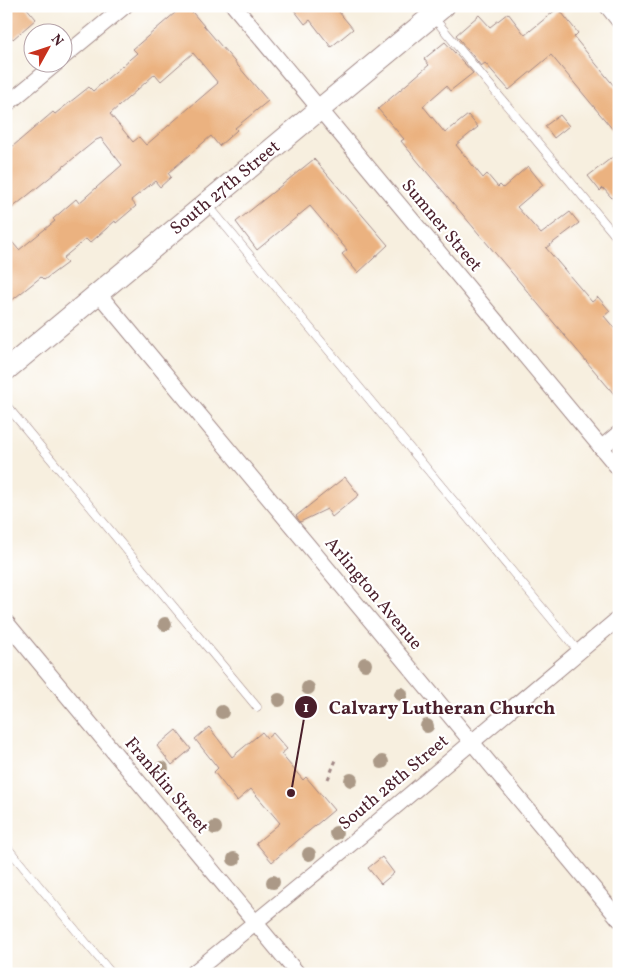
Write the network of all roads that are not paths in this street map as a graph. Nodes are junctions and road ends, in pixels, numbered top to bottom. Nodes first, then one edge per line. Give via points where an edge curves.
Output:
1 (125, 6) edge
2 (234, 6) edge
3 (606, 6) edge
4 (434, 10) edge
5 (619, 21) edge
6 (72, 50) edge
7 (46, 72) edge
8 (6, 105) edge
9 (320, 110) junction
10 (206, 204) junction
11 (619, 240) edge
12 (98, 293) junction
13 (6, 370) edge
14 (6, 404) edge
15 (619, 433) edge
16 (601, 448) junction
17 (619, 469) edge
18 (619, 618) edge
19 (6, 622) edge
20 (579, 652) junction
21 (257, 708) dead end
22 (472, 742) junction
23 (6, 846) edge
24 (619, 918) edge
25 (255, 922) junction
26 (112, 974) edge
27 (192, 974) edge
28 (298, 974) edge

1 - 6 street
2 - 9 street, Sumner Street
3 - 5 street
4 - 9 main road, South 27th Street
4 - 11 lane
7 - 8 street
9 - 10 main road, South 27th Street
9 - 16 street, Sumner Street
10 - 12 main road, South 27th Street
10 - 20 lane
12 - 13 main road, South 27th Street
12 - 22 street, Arlington Avenue
14 - 21 lane
15 - 16 street
16 - 17 street, Sumner Street
18 - 20 street, South 28th Street
19 - 25 street, Franklin Street
20 - 22 street, South 28th Street
22 - 24 street, Arlington Avenue
22 - 25 street, South 28th Street
23 - 26 lane
25 - 27 street, South 28th Street
25 - 28 street, Franklin Street

